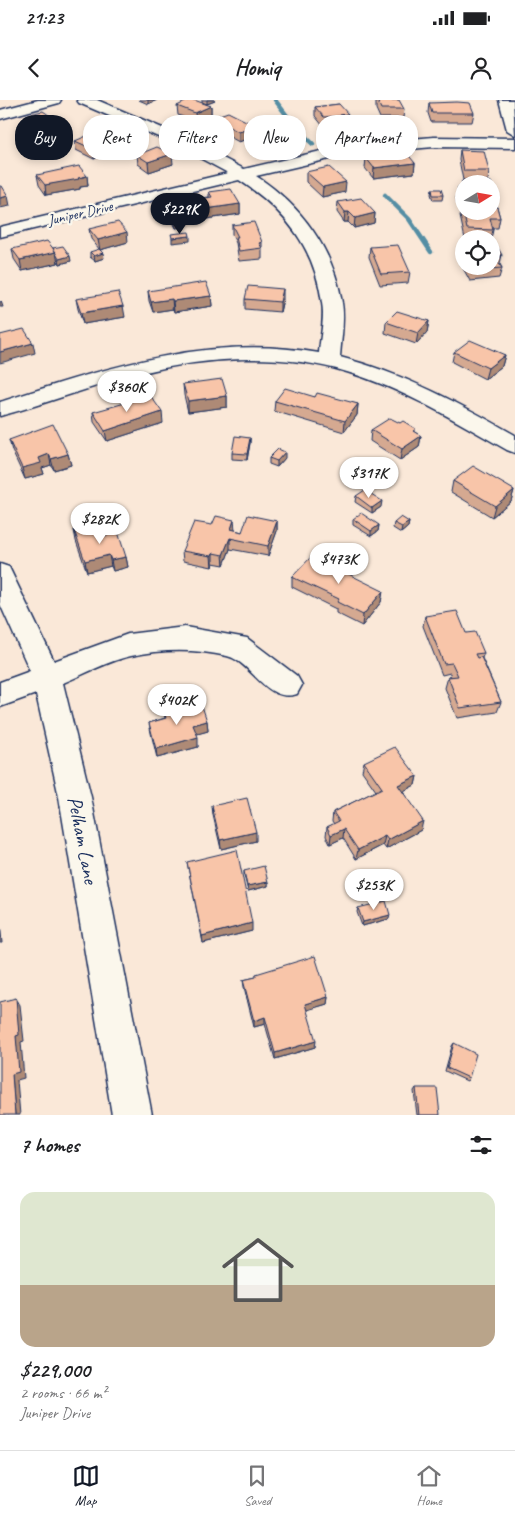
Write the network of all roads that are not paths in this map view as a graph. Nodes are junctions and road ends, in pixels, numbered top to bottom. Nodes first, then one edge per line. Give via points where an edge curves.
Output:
1 (54, 100) edge
2 (84, 100) edge
3 (506, 100) edge
4 (0, 115) edge
5 (515, 130) edge
6 (515, 143) edge
7 (245, 174) junction
8 (0, 232) edge
9 (329, 360) junction
10 (0, 409) edge
11 (515, 445) edge
12 (0, 574) edge
13 (47, 676) junction
14 (286, 685) dead end
15 (0, 695) edge
16 (132, 1115) edge

1 - 4 street
2 - 7 street
3 - 5 street
6 - 7 street, Juniper Drive via 389,144 352,149
7 - 8 street, Juniper Drive
7 - 9 street via 292,214 304,228 320,258 332,309
9 - 10 street via 282,355 233,355 167,362 134,368
9 - 11 street via 423,394
12 - 13 street, Pelham Lane
13 - 14 street via 128,645 185,638 237,646
13 - 15 street
13 - 16 street, Pelham Lane via 76,797

